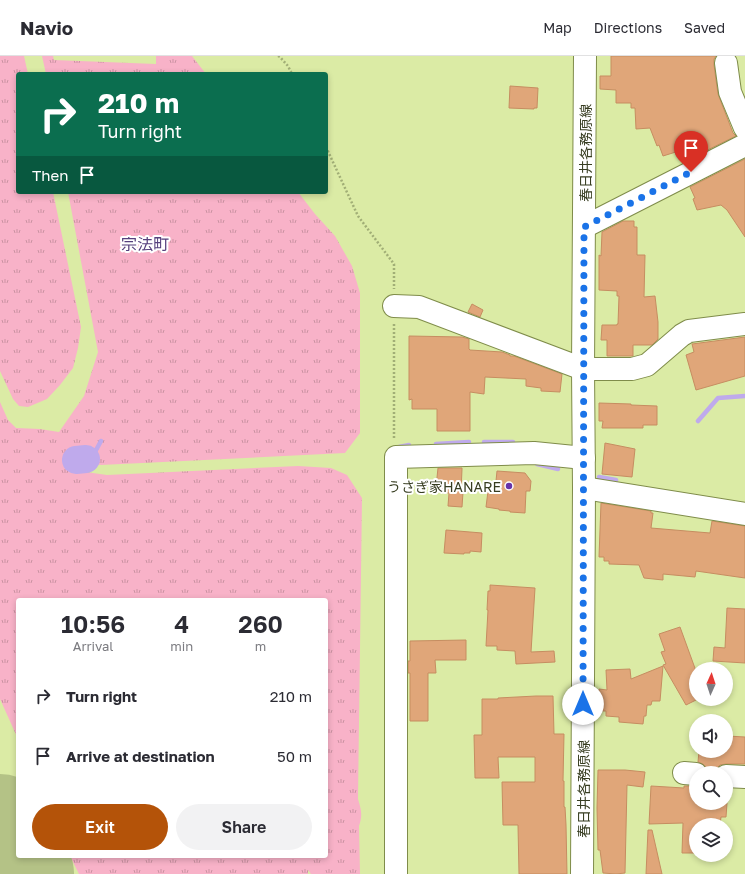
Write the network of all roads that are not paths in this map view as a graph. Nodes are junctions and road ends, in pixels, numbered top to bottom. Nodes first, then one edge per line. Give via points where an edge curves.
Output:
1 (585, 56) edge
2 (726, 63) dead end
3 (745, 128) edge
4 (745, 145) edge
5 (584, 227) junction
6 (394, 306) dead end
7 (745, 324) edge
8 (583, 368) junction
9 (584, 458) junction
10 (584, 488) junction
11 (745, 514) edge
12 (733, 776) edge
13 (745, 777) edge
14 (396, 874) edge
15 (582, 874) edge

1 - 5 street, 春日井各務原線
2 - 3 street via 730,92
4 - 5 street
5 - 8 street, 春日井各務原線
6 - 8 street via 419,307
7 - 8 street via 689,331 647,365 632,369
8 - 9 street, 春日井各務原線
9 - 10 street, 春日井各務原線
9 - 14 street via 534,453 396,457
10 - 11 street
10 - 15 street, 春日井各務原線
12 - 13 street

